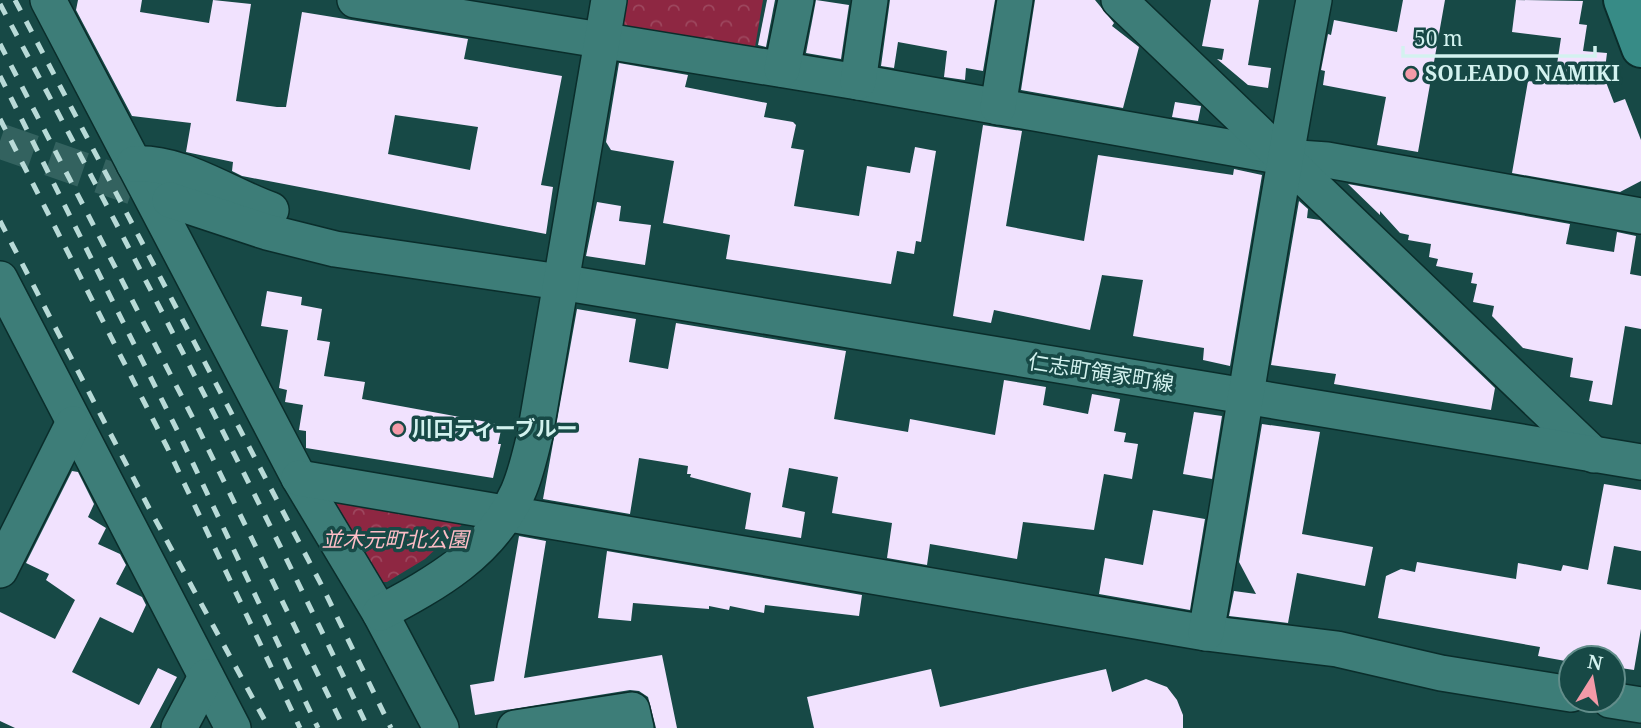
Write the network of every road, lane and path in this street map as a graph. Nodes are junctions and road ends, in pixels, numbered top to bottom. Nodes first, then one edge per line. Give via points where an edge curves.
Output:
1 (48, 0) edge
2 (355, 0) edge
3 (609, 0) edge
4 (796, 0) edge
5 (870, 0) edge
6 (1015, 0) edge
7 (1119, 0) edge
8 (1314, 0) edge
9 (1623, 0) edge
10 (603, 40) junction
11 (1641, 48) edge
12 (782, 69) junction
13 (858, 82) junction
14 (998, 107) junction
15 (1284, 157) junction
16 (134, 164) junction
17 (170, 200) tunnel mouth
18 (1641, 216) edge
19 (510, 276) junction
20 (0, 279) edge
21 (560, 282) junction
22 (1248, 397) junction
23 (73, 425) junction
24 (1594, 455) junction
25 (1641, 462) edge
26 (299, 478) junction
27 (506, 514) junction
28 (0, 570) edge
29 (380, 613) junction
30 (1206, 633) junction
31 (206, 677) junction
32 (1557, 692) edge
33 (178, 728) edge
34 (233, 728) edge
35 (442, 728) edge
36 (515, 728) edge
37 (636, 728) edge

1 - 16 street
2 - 10 street
3 - 10 street
4 - 12 street
5 - 13 street
6 - 14 street
7 - 15 street
8 - 15 street
9 - 11 main road
10 - 12 street
10 - 21 street
12 - 13 street
13 - 14 street
14 - 15 street
15 - 18 street via 1327,160
15 - 22 street
15 - 24 street
16 - 19 street via 151,163 292,217 452,250
16 - 26 street
17 - 19 street, 仁志町領家町線 via 335,249
19 - 21 street, 仁志町領家町線
20 - 23 street
21 - 22 street, 仁志町領家町線
21 - 27 street via 535,435 519,490
22 - 24 street, 仁志町領家町線
22 - 30 street
23 - 28 street
23 - 31 street
24 - 25 street, 仁志町領家町線
26 - 27 street
26 - 29 street
27 - 29 street via 489,537 442,580
27 - 30 street
29 - 35 street
30 - 32 street via 1337,649 1441,673
31 - 33 street
31 - 34 street
36 - 37 street via 632,710

